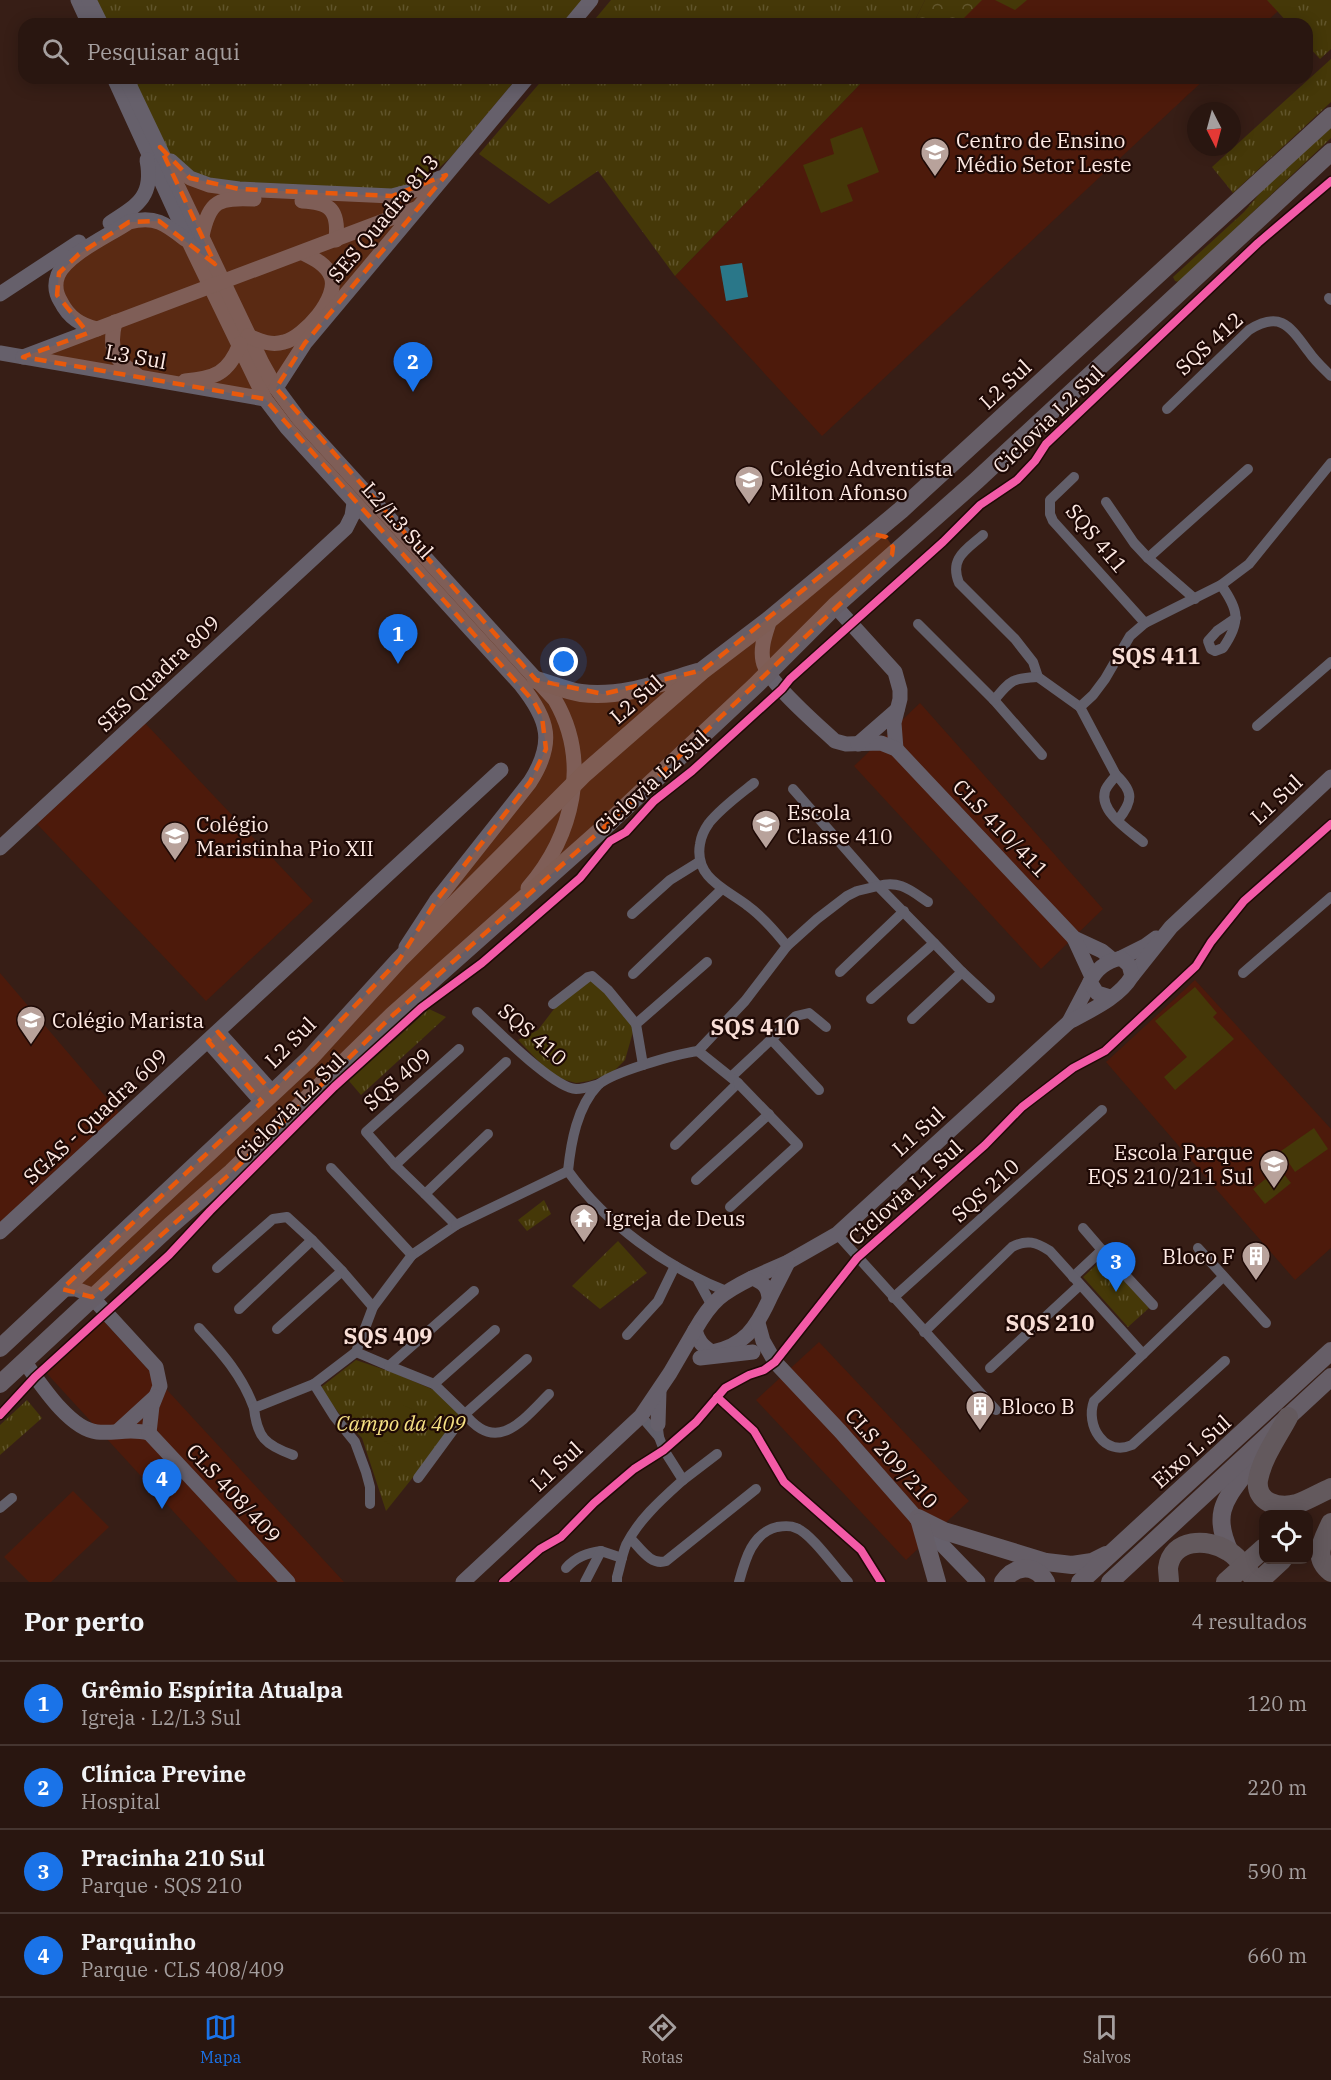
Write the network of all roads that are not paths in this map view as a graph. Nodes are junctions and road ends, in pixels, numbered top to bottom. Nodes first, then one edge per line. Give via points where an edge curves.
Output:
1 (78, 0) edge
2 (89, 0) edge
3 (591, 0) edge
4 (86, 18) edge
5 (98, 18) edge
6 (576, 18) edge
7 (117, 84) edge
8 (128, 84) edge
9 (522, 84) edge
10 (1331, 116) edge
11 (152, 146) junction
12 (1331, 152) edge
13 (446, 175) junction
14 (418, 208) junction
15 (195, 239) junction
16 (336, 240) junction
17 (303, 253) junction
18 (1169, 266) junction
19 (1189, 283) junction
20 (1143, 288) junction
21 (0, 294) edge
22 (1161, 309) junction
23 (115, 322) junction
24 (97, 329) junction
25 (244, 340) junction
26 (0, 353) edge
27 (23, 357) junction
28 (1331, 376) edge
29 (140, 378) junction
30 (167, 382) junction
31 (276, 388) junction
32 (265, 399) junction
33 (1167, 409) dead end
34 (1330, 467) edge
35 (1248, 469) dead end
36 (1074, 477) dead end
37 (1106, 502) dead end
38 (354, 503) junction
39 (901, 510) junction
40 (373, 523) junction
41 (346, 528) junction
42 (873, 534) junction
43 (915, 535) junction
44 (983, 535) dead end
45 (892, 555) junction
46 (1148, 558) junction
47 (1221, 585) junction
48 (1195, 599) junction
49 (835, 606) junction
50 (1236, 618) dead end
51 (770, 619) junction
52 (1145, 623) junction
53 (918, 624) dead end
54 (1331, 662) edge
55 (703, 670) junction
56 (767, 672) junction
57 (1038, 677) junction
58 (537, 680) junction
59 (994, 700) junction
60 (1080, 707) junction
61 (897, 710) junction
62 (1257, 726) dead end
63 (858, 744) junction
64 (896, 749) junction
65 (1042, 754) dead end
66 (501, 770) dead end
67 (1116, 775) junction
68 (1331, 777) edge
69 (754, 783) dead end
70 (793, 789) dead end
71 (1118, 820) junction
72 (1143, 842) dead end
73 (0, 848) edge
74 (699, 862) junction
75 (878, 885) junction
76 (722, 889) junction
77 (1331, 897) edge
78 (928, 902) dead end
79 (903, 911) junction
80 (505, 914) junction
81 (632, 914) dead end
82 (1171, 927) junction
83 (1074, 938) junction
84 (934, 943) junction
85 (787, 946) junction
86 (1155, 946) junction
87 (1117, 959) junction
88 (399, 960) junction
89 (707, 962) dead end
90 (840, 972) dead end
91 (962, 972) junction
92 (1243, 973) dead end
93 (633, 974) dead end
94 (1132, 976) junction
95 (1091, 979) junction
96 (990, 998) dead end
97 (871, 999) dead end
98 (1103, 1002) junction
99 (553, 1004) dead end
100 (477, 1012) dead end
101 (912, 1019) dead end
102 (1069, 1022) junction
103 (636, 1024) junction
104 (826, 1027) dead end
105 (213, 1037) junction
106 (771, 1040) junction
107 (459, 1049) dead end
108 (698, 1051) junction
109 (506, 1062) dead end
110 (643, 1065) junction
111 (734, 1080) junction
112 (599, 1084) junction
113 (819, 1090) dead end
114 (267, 1097) junction
115 (1102, 1110) dead end
116 (769, 1114) junction
117 (488, 1134) dead end
118 (675, 1145) dead end
119 (395, 1164) junction
120 (331, 1168) dead end
121 (568, 1171) junction
122 (696, 1180) dead end
123 (424, 1194) junction
124 (154, 1203) junction
125 (730, 1207) dead end
126 (171, 1225) junction
127 (456, 1225) junction
128 (1083, 1228) dead end
129 (0, 1232) edge
130 (837, 1234) junction
131 (312, 1240) junction
132 (1198, 1248) dead end
133 (1102, 1250) junction
134 (412, 1255) junction
135 (788, 1262) junction
136 (675, 1266) junction
137 (217, 1268) dead end
138 (342, 1271) junction
139 (1223, 1277) junction
140 (752, 1278) junction
141 (698, 1280) junction
142 (1077, 1281) junction
143 (62, 1290) junction
144 (474, 1291) dead end
145 (726, 1291) junction
146 (92, 1297) junction
147 (894, 1298) junction
148 (769, 1300) junction
149 (711, 1304) junction
150 (1153, 1305) dead end
151 (373, 1307) junction
152 (238, 1309) dead end
153 (758, 1323) junction
154 (1266, 1323) dead end
155 (199, 1328) dead end
156 (277, 1329) dead end
157 (695, 1329) junction
158 (495, 1330) dead end
159 (924, 1332) junction
160 (627, 1335) dead end
161 (734, 1345) junction
162 (1, 1346) edge
163 (1331, 1351) edge
164 (356, 1352) junction
165 (753, 1352) junction
166 (1143, 1354) junction
167 (706, 1355) junction
168 (526, 1359) dead end
169 (24, 1361) junction
170 (1225, 1361) dead end
171 (775, 1362) junction
172 (389, 1366) junction
173 (990, 1368) dead end
174 (670, 1373) junction
175 (1331, 1377) edge
176 (0, 1384) edge
177 (314, 1384) junction
178 (434, 1384) junction
179 (549, 1394) dead end
180 (157, 1395) junction
181 (655, 1395) junction
182 (254, 1408) junction
183 (996, 1410) dead end
184 (465, 1414) junction
185 (1288, 1417) junction
186 (636, 1421) junction
187 (120, 1430) junction
188 (656, 1431) junction
189 (149, 1433) junction
190 (1266, 1437) junction
191 (717, 1454) dead end
192 (293, 1455) dead end
193 (418, 1478) dead end
194 (683, 1480) junction
195 (756, 1488) dead end
196 (1331, 1488) edge
197 (12, 1498) dead end
198 (370, 1504) dead end
199 (0, 1508) edge
200 (1307, 1510) edge
201 (1331, 1514) edge
202 (919, 1520) junction
203 (1331, 1523) edge
204 (1313, 1530) edge
205 (630, 1539) junction
206 (1116, 1550) junction
207 (601, 1551) junction
208 (1230, 1552) junction
209 (1259, 1552) edge
210 (622, 1558) junction
211 (1277, 1564) edge
212 (566, 1568) dead end
213 (1331, 1572) edge
214 (288, 1582) edge
215 (462, 1582) edge
216 (585, 1582) edge
217 (617, 1582) edge
218 (739, 1582) edge
219 (848, 1582) edge
220 (937, 1582) edge
221 (978, 1582) edge
222 (1003, 1582) edge
223 (1046, 1582) edge
224 (1080, 1582) edge
225 (1110, 1582) edge
226 (1169, 1582) edge
227 (1226, 1582) edge
228 (1257, 1582) edge

1 - 4 street
2 - 5 street
3 - 6 street
7 - 11 street, L2/L3 Sul
8 - 11 street, L2/L3 Sul
9 - 13 street, SES Quadra 813
10 - 18 main road, L2 Sul
11 - 13 street via 190,178 239,189 392,196 416,190
11 - 15 street, L2/L3 Sul
11 - 21 street via 148,187 141,199
12 - 19 main road
13 - 14 street, SES Quadra 813
14 - 16 street
14 - 31 street, SES Quadra 813 via 305,343
15 - 16 street via 212,207 237,199 319,202 335,214
15 - 24 street via 159,221 140,219 129,222 67,263 55,283 57,295 75,321
15 - 25 street, L2/L3 Sul
16 - 17 street
17 - 23 street
17 - 25 street via 316,260 332,278 331,296 319,314 305,330 284,342
18 - 19 main road via 1174,281
18 - 20 main road, L2 Sul
19 - 22 main road
20 - 22 main road via 1159,293
20 - 39 main road, L2 Sul
22 - 43 main road
23 - 24 street
23 - 29 street via 111,343 114,352
24 - 27 street
25 - 30 street via 230,365 221,372
25 - 31 street, L2/L3 Sul
25 - 32 street, L2/L3 Sul
26 - 27 street, L3 Sul
27 - 29 street, L3 Sul
28 - 33 street, SQS 412 via 1285,323 1262,322
29 - 30 street, L3 Sul
30 - 32 street, L3 Sul
31 - 58 street, L2/L3 Sul
32 - 38 street, L2/L3 Sul
34 - 47 street via 1249,564
35 - 46 street, SQS 411
36 - 52 street, SQS 411 via 1050,500 1053,521
37 - 46 street, SQS 411
38 - 40 street, L2/L3 Sul
38 - 41 street, SES Quadra 809
39 - 42 main road, L2 Sul
39 - 43 main road via 901,527
40 - 41 street
40 - 88 street, L2/L3 Sul via 521,685 542,717 546,749 541,765 436,901
41 - 73 street, SES Quadra 809
42 - 45 main road via 891,541
42 - 51 main road, L2 Sul
43 - 45 main road
44 - 57 street via 960,556 955,574 959,583 1015,639 1033,662
45 - 49 main road
46 - 48 street, SQS 411
47 - 48 street
47 - 50 street via 1236,608
48 - 52 street
49 - 56 main road
49 - 61 street via 895,672 900,690
51 - 55 main road, L2 Sul
51 - 56 street via 762,650
52 - 60 street via 1130,636 1105,679
53 - 59 street
54 - 62 street
55 - 58 main road via 630,691 603,694 579,692
55 - 88 main road, L2 Sul via 576,782
56 - 63 street via 835,741
56 - 80 main road via 599,832
57 - 59 street via 1017,678
57 - 60 street
58 - 80 street, L2/L3 Sul via 564,716 573,752 573,789 560,840 535,880
59 - 65 street
60 - 67 street
61 - 63 street
61 - 64 street via 893,734
63 - 64 street via 881,743
64 - 83 street, CLS 410/411
66 - 105 street, SGAS - Quadra 609
67 - 71 street via 1105,799
67 - 71 street via 1129,790 1130,800
68 - 82 street, L1 Sul
69 - 74 street via 709,823 701,836
70 - 75 street
71 - 72 street
74 - 76 street
74 - 81 street via 670,880
75 - 78 street via 898,884
75 - 79 street
75 - 85 street via 847,896
76 - 85 street via 755,911
76 - 93 street
77 - 92 street
79 - 84 street
79 - 90 street
80 - 126 main road
82 - 86 street, L1 Sul
82 - 87 street, L1 Sul via 1145,946
83 - 87 street, CLS 410/411
83 - 95 street, CLS 410/411
84 - 91 street
84 - 97 street
85 - 108 street via 745,1001
86 - 94 street, L1 Sul
86 - 98 street via 1126,992 1108,1005
87 - 94 street via 1129,965
87 - 95 street, L1 Sul
88 - 114 main road, L2 Sul via 310,1058
89 - 103 street
91 - 96 street
91 - 101 street
94 - 98 street, L1 Sul
95 - 98 street
95 - 102 street, L1 Sul
98 - 102 street, L1 Sul
99 - 103 street, SQS 410 via 592,976
100 - 112 street, SQS 410 via 559,1083 575,1089
102 - 130 street, L1 Sul
103 - 110 street, SQS 410
104 - 106 street via 814,1016 802,1013
105 - 114 street
105 - 129 street, SGAS - Quadra 609
106 - 111 street
106 - 113 street
107 - 119 street, SQS 409 via 366,1132
108 - 110 street, SQS 410
108 - 111 street
109 - 119 street
110 - 112 street, SQS 410
111 - 116 street
111 - 118 street
112 - 121 street via 577,1125
114 - 124 main road, L2 Sul
115 - 147 street, SQS 210
116 - 122 street
116 - 125 street via 798,1145
117 - 123 street
119 - 123 street, SQS 409
120 - 134 street
121 - 127 street
121 - 136 street via 585,1194 623,1230
123 - 127 street, SQS 409
124 - 126 main road via 159,1217
124 - 143 main road, L2 Sul
126 - 146 main road
127 - 134 street
128 - 133 street
130 - 135 street, L1 Sul
130 - 147 street
131 - 137 street via 287,1217 273,1219
131 - 138 street
131 - 152 street
132 - 139 street
133 - 142 street
133 - 150 street
134 - 151 street
135 - 140 street, L1 Sul
135 - 148 street
136 - 141 street
136 - 160 street via 658,1301
138 - 151 street
138 - 156 street
139 - 154 street
139 - 166 street
140 - 145 street, L1 Sul
140 - 148 street via 765,1285
141 - 145 street
141 - 149 street
142 - 159 street via 1050,1251 1029,1241 1020,1243
142 - 166 street
142 - 173 street
143 - 146 street via 82,1291
143 - 162 main road, L2 Sul
144 - 172 street
145 - 149 street, L1 Sul
146 - 169 main road
146 - 180 street via 156,1367 160,1386
147 - 159 street
148 - 153 street
149 - 157 street, L1 Sul
151 - 164 street
153 - 161 street
153 - 171 street, CLS 209/210
155 - 182 street via 239,1375
157 - 167 street
157 - 174 street, L1 Sul
158 - 178 street
159 - 183 street
161 - 165 street, CLS 209/210
161 - 167 street
163 - 206 main road, Eixo L Sul
164 - 172 street
164 - 177 street
165 - 167 street
165 - 171 street, CLS 209/210
166 - 170 street via 1094,1401 1091,1410 1094,1427 1103,1441 1118,1449 1132,1445
167 - 174 street
168 - 184 street
169 - 176 main road
169 - 187 street via 75,1423 96,1432
171 - 202 street, CLS 209/210
172 - 178 street
174 - 181 street, L1 Sul
175 - 185 main road, Eixo L Sul
177 - 182 street
177 - 198 street via 355,1442 366,1472
178 - 184 street
179 - 184 street via 521,1421 497,1434 475,1427
180 - 187 street
180 - 189 street
181 - 186 street, L1 Sul
181 - 188 street
182 - 192 street via 260,1435 268,1444
184 - 193 street
185 - 190 main road, Eixo L Sul
185 - 196 highway via 1261,1470 1260,1494 1267,1502 1280,1506 1297,1504
186 - 188 street
186 - 215 street, L1 Sul
187 - 189 street
188 - 194 street
189 - 214 street, CLS 408/409
190 - 208 main road via 1224,1502 1221,1527
190 - 225 main road, Eixo L Sul
191 - 194 street
194 - 205 street via 660,1501
195 - 205 street via 666,1561 654,1562
196 - 200 highway
197 - 199 street
201 - 204 highway
202 - 206 main road via 1047,1562 1092,1562
202 - 220 main road
202 - 221 street, CLS 209/210
203 - 213 highway via 1320,1547 1320,1558
205 - 210 street
206 - 224 main road, Eixo L Sul
207 - 210 street
207 - 212 street via 573,1560
207 - 216 street
208 - 226 highway via 1208,1543 1184,1545 1168,1567
208 - 228 highway
209 - 227 highway
210 - 217 street
211 - 228 highway
218 - 219 street via 754,1541 763,1532 787,1526 797,1528 814,1542
222 - 223 main road via 1011,1573 1030,1568

